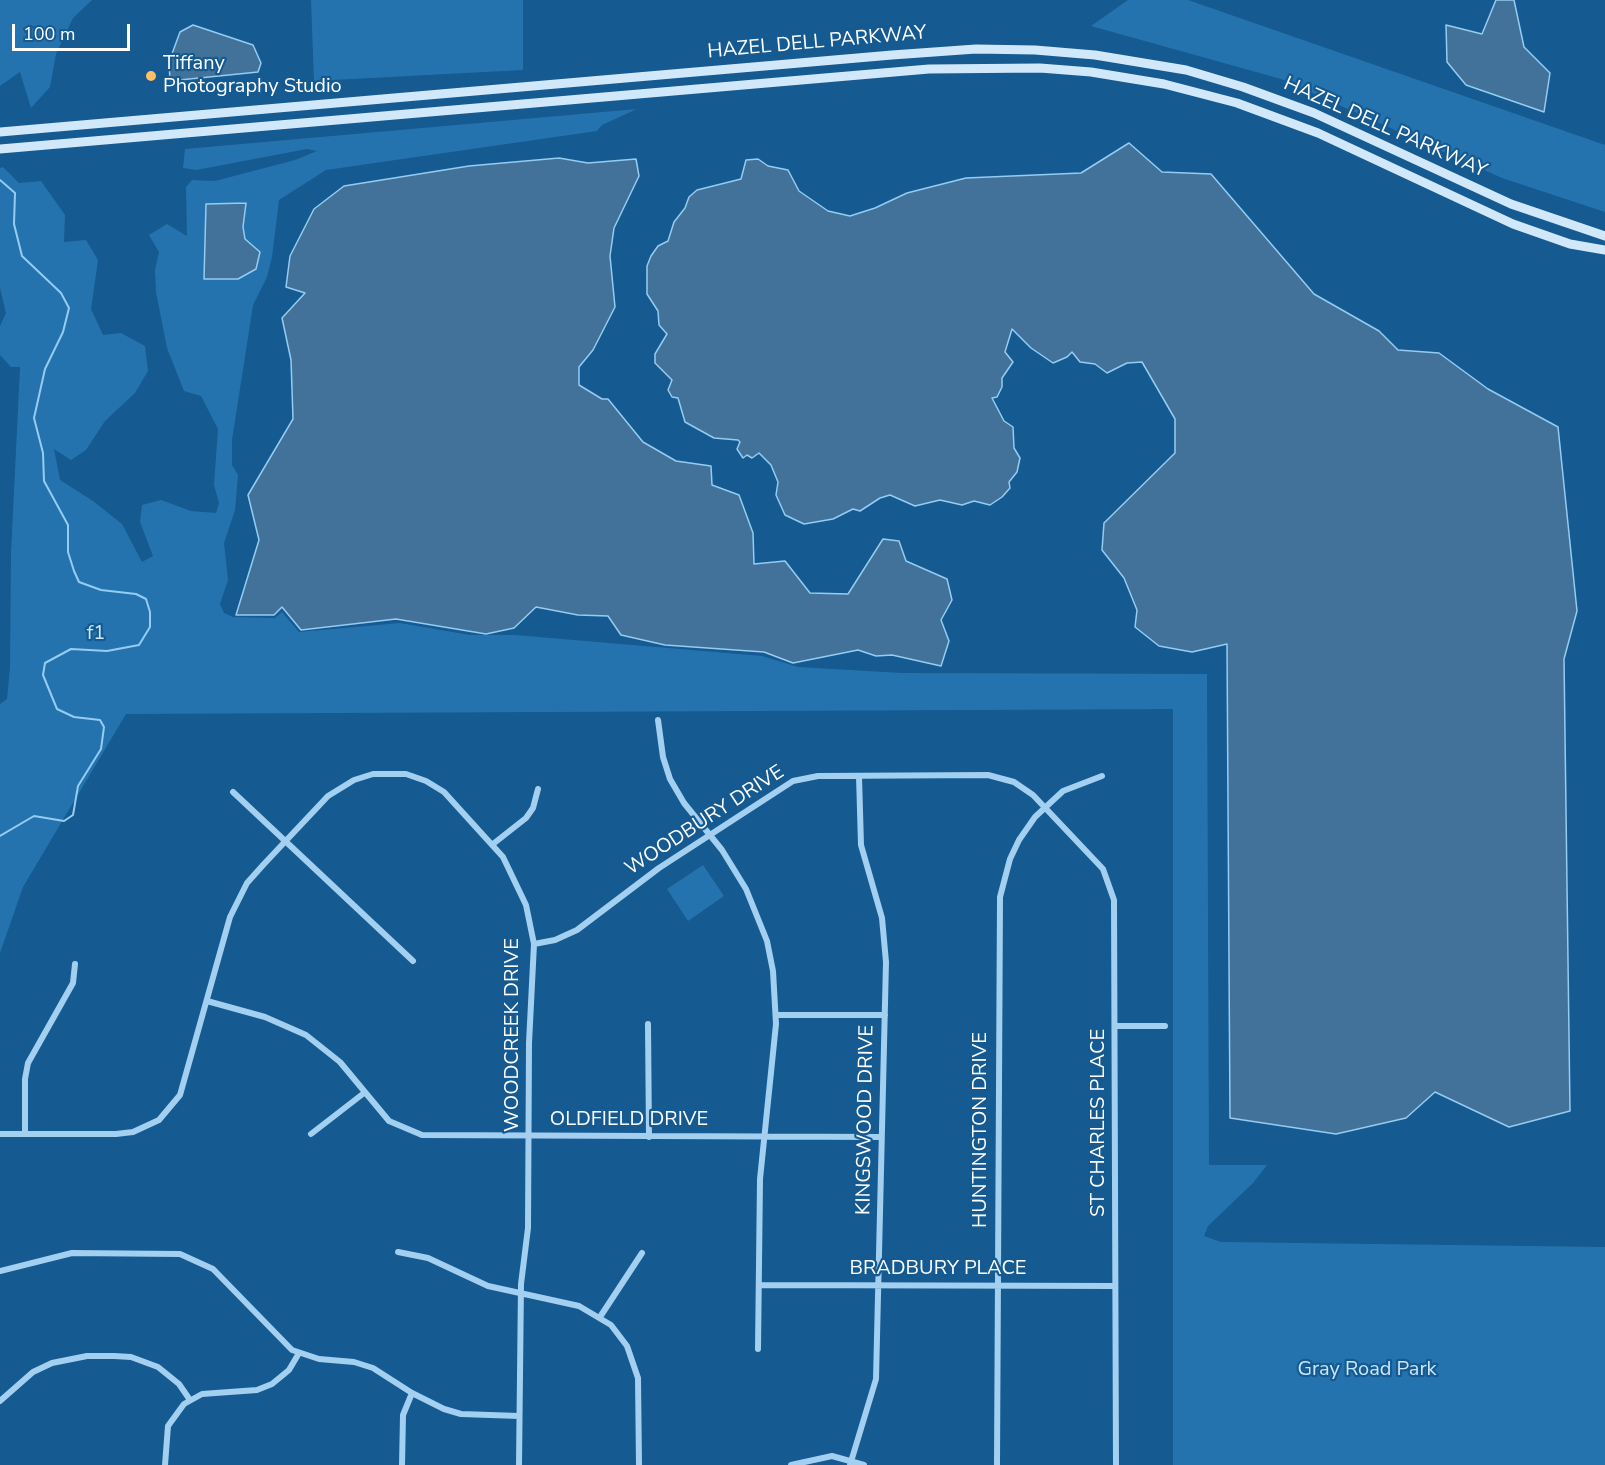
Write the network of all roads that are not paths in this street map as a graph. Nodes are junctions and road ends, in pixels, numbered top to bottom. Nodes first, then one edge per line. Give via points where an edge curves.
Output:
1 (0, 132) edge
2 (0, 149) edge
3 (1605, 236) edge
4 (1605, 250) edge
5 (658, 720) dead end
6 (859, 776) junction
7 (1102, 776) dead end
8 (538, 789) dead end
9 (233, 792) dead end
10 (1044, 807) junction
11 (709, 835) junction
12 (286, 841) junction
13 (494, 844) junction
14 (534, 944) junction
15 (412, 961) dead end
16 (75, 964) dead end
17 (207, 1001) junction
18 (776, 1015) junction
19 (885, 1015) junction
20 (648, 1024) dead end
21 (1115, 1026) junction
22 (1165, 1026) dead end
23 (364, 1093) junction
24 (25, 1132) junction
25 (0, 1134) edge
26 (311, 1134) dead end
27 (529, 1137) junction
28 (649, 1137) junction
29 (764, 1137) junction
30 (881, 1137) junction
31 (398, 1252) dead end
32 (642, 1253) dead end
33 (0, 1271) edge
34 (760, 1285) junction
35 (878, 1286) junction
36 (997, 1286) junction
37 (1115, 1286) junction
38 (520, 1294) junction
39 (600, 1317) junction
40 (758, 1349) dead end
41 (299, 1353) junction
42 (412, 1393) junction
43 (190, 1400) junction
44 (0, 1401) edge
45 (519, 1416) junction
46 (851, 1463) edge
47 (165, 1465) edge
48 (402, 1465) edge
49 (519, 1465) edge
50 (639, 1465) edge
51 (791, 1465) edge
52 (864, 1465) edge
53 (997, 1465) edge
54 (1116, 1465) edge

1 - 3 main road, HAZEL DELL PARKWAY via 900,54 1035,50 1186,70 1252,90 1314,113 1510,204
2 - 4 main road, HAZEL DELL PARKWAY via 929,69 1040,68 1164,84 1237,103 1318,133 1513,224 1570,244
5 - 11 street via 663,760 670,779
6 - 10 street, WOODBURY DRIVE via 997,776 1024,788
6 - 11 street, WOODBURY DRIVE via 793,781
6 - 19 street, KINGSWOOD DRIVE via 861,845 885,934
7 - 10 street, HUNTINGTON DRIVE via 1070,787
8 - 13 street via 526,818
9 - 12 street
10 - 21 street, ST CHARLES PLACE via 1103,870 1110,883 1116,924
10 - 36 street, HUNTINGTON DRIVE via 1019,840 1000,897
11 - 14 street, WOODBURY DRIVE via 576,930
11 - 18 street via 733,867 759,917 772,967
12 - 13 street, WOODCREEK DRIVE via 341,787 373,774 388,773 406,774 444,792
12 - 15 street
12 - 17 street, WOODCREEK DRIVE via 248,884 230,917
13 - 14 street, WOODCREEK DRIVE via 526,905
14 - 27 street, WOODCREEK DRIVE
16 - 24 street via 73,983 28,1064
17 - 23 street, OLDFIELD DRIVE via 274,1020 306,1035 340,1062
17 - 24 street, WOODCREEK DRIVE via 180,1095 159,1120 133,1132 116,1134
18 - 19 street
18 - 29 street
19 - 30 street, KINGSWOOD DRIVE
20 - 28 street
21 - 22 street
21 - 37 street, ST CHARLES PLACE
23 - 26 street
23 - 27 street, OLDFIELD DRIVE via 389,1121 422,1135
24 - 25 street, WOODCREEK DRIVE
27 - 28 street, OLDFIELD DRIVE
27 - 38 street, WOODCREEK DRIVE via 528,1228
28 - 29 street, OLDFIELD DRIVE
29 - 30 street, OLDFIELD DRIVE
29 - 34 street
30 - 35 street, KINGSWOOD DRIVE
31 - 38 street via 419,1255 488,1286
32 - 39 street
33 - 41 street via 72,1252 180,1254 213,1269 273,1333
34 - 35 street, BRADBURY PLACE
34 - 40 street
35 - 36 street, BRADBURY PLACE
35 - 46 street, KINGSWOOD DRIVE via 876,1379
36 - 37 street, BRADBURY PLACE
36 - 53 street, HUNTINGTON DRIVE
37 - 54 street, ST CHARLES PLACE
38 - 39 street via 572,1304
38 - 45 street, WOODCREEK DRIVE
39 - 50 street via 620,1335 633,1361 639,1399
41 - 42 street via 365,1365
41 - 43 street via 289,1370 272,1384 257,1390 211,1392
42 - 45 street via 461,1414
42 - 48 street via 403,1415
43 - 44 street via 179,1384 158,1367 131,1357 105,1356 68,1359 33,1371
43 - 47 street via 168,1426
45 - 49 street, WOODCREEK DRIVE
46 - 51 street via 824,1457
46 - 52 street

